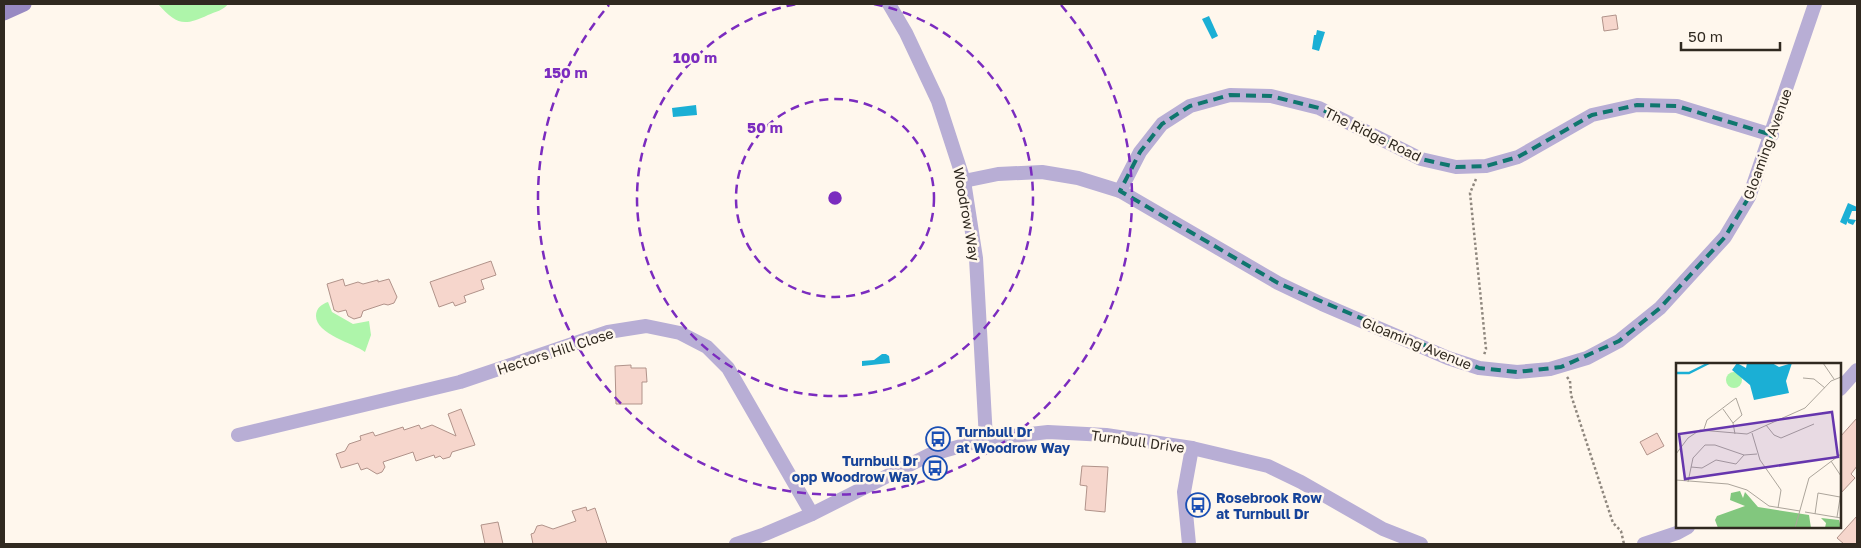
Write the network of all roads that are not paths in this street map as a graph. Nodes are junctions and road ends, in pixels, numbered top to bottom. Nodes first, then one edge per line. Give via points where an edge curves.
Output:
1 (24, 4) edge
2 (889, 4) edge
3 (1816, 4) edge
4 (4, 13) edge
5 (1772, 135) junction
6 (964, 181) junction
7 (1120, 191) junction
8 (1857, 370) edge
9 (1841, 388) edge
10 (238, 435) dead end
11 (986, 439) junction
12 (1192, 448) junction
13 (812, 514) junction
14 (1686, 528) edge
15 (736, 544) edge
16 (1189, 544) edge
17 (1421, 544) edge
18 (1644, 544) edge

1 - 4 main road
2 - 6 street, Woodrow Way via 938,102
3 - 5 street, Gloaming Avenue
5 - 7 street, The Ridge Road via 1677,106 1637,105 1592,115 1518,157 1486,166 1456,167 1421,159 1319,108 1272,96 1230,95 1190,106 1162,124 1140,152
5 - 7 street, Gloaming Avenue via 1749,197 1725,236 1660,308 1619,341 1587,358 1561,367 1517,372 1480,368 1448,358 1322,304 1278,283
6 - 7 street, Gloaming Avenue via 998,174 1042,172 1078,178
6 - 11 street, Woodrow Way via 976,258
8 - 9 street
10 - 13 street, Hectors Hill Close via 460,382 608,332 646,326 680,333 706,346 728,368
11 - 12 street, Turnbull Drive via 1077,432
11 - 13 street, Turnbull Drive via 929,455
12 - 16 street via 1184,492
12 - 17 street, Turnbull Drive via 1268,466 1383,529
13 - 15 street, Turnbull Drive
14 - 18 street

